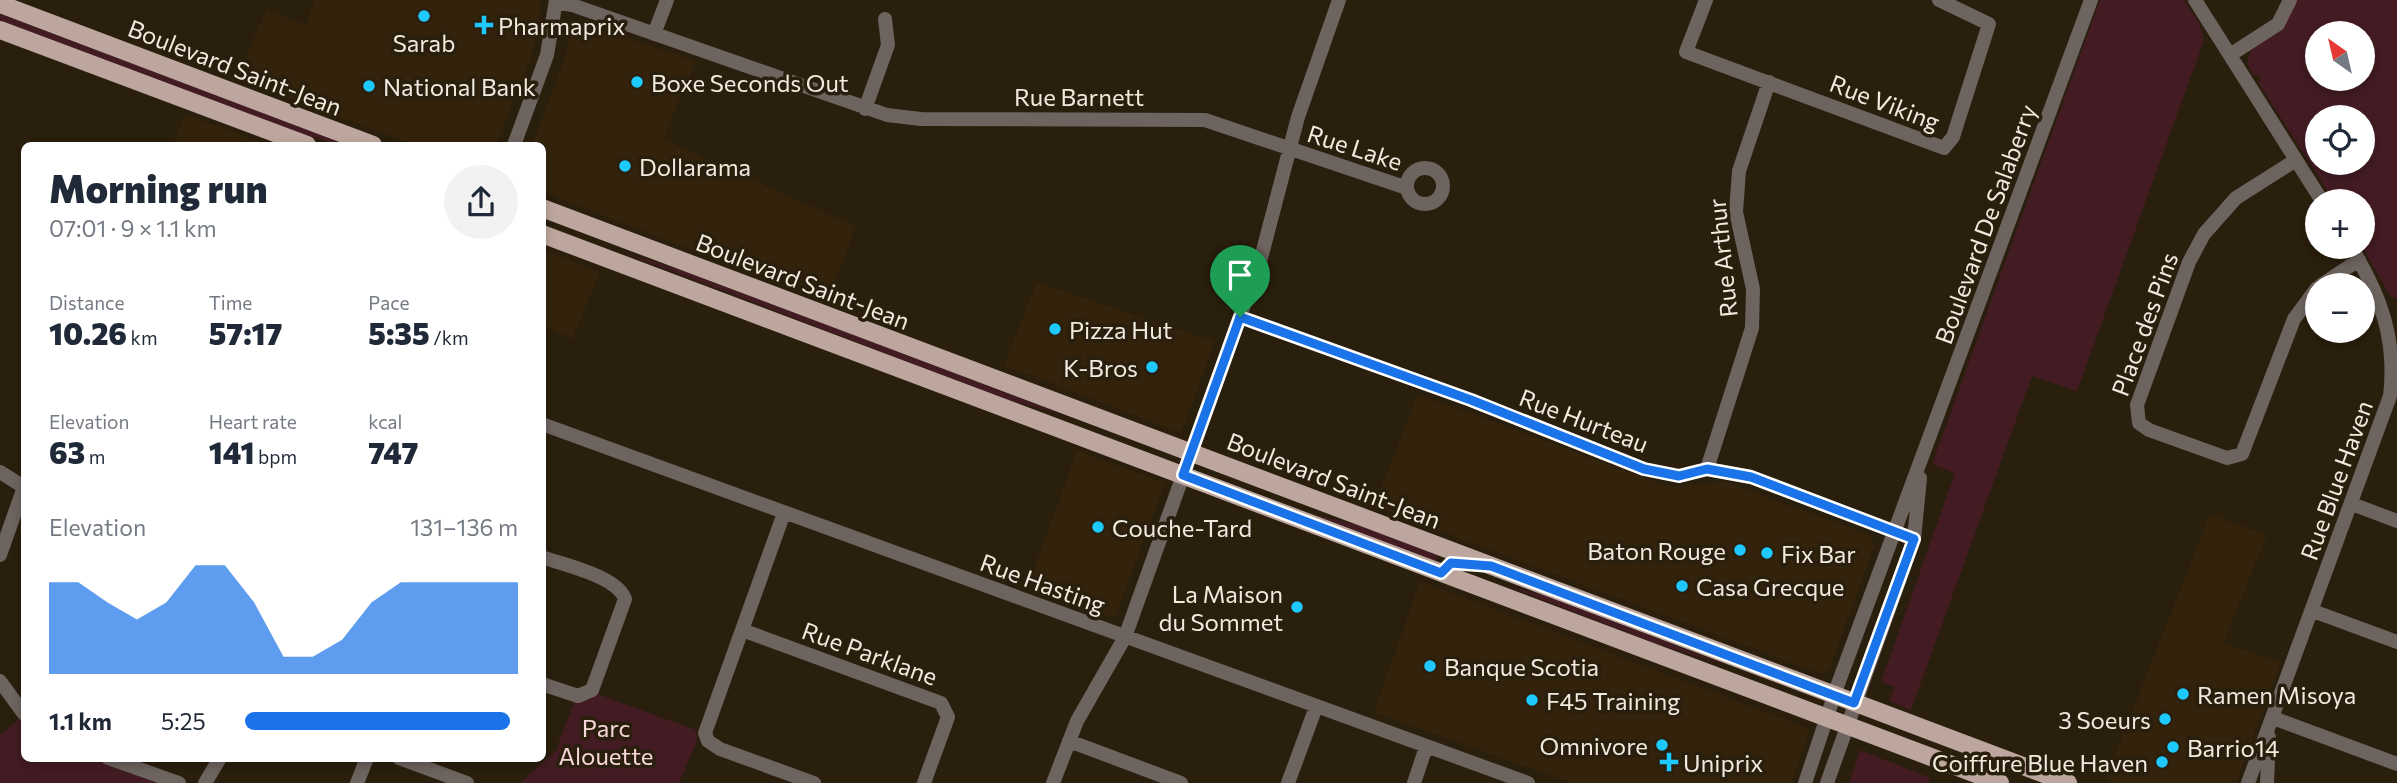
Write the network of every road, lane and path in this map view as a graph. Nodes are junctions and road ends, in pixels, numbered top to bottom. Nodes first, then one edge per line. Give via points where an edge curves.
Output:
1 (667, 0) edge
2 (1339, 0) edge
3 (1706, 0) edge
4 (1939, 0) edge
5 (2091, 0) edge
6 (2196, 0) edge
7 (2290, 0) edge
8 (556, 1) edge
9 (0, 4) edge
10 (885, 19) dead end
11 (0, 30) edge
12 (654, 34) junction
13 (2230, 55) junction
14 (1769, 82) junction
15 (865, 109) junction
16 (299, 142) edge
17 (365, 142) edge
18 (515, 142) edge
19 (1290, 149) junction
20 (2296, 160) junction
21 (1407, 188) dead end
22 (2314, 189) edge
23 (546, 210) edge
24 (546, 236) edge
25 (2359, 260) joint
26 (2340, 273) edge
27 (2305, 305) edge
28 (2391, 310) edge
29 (1240, 317) junction
30 (546, 425) edge
31 (1191, 452) junction
32 (1921, 463) junction
33 (1707, 469) junction
34 (0, 472) edge
35 (1183, 475) junction
36 (21, 485) edge
37 (21, 496) edge
38 (2352, 504) junction
39 (784, 513) junction
40 (2397, 521) edge
41 (1894, 532) junction
42 (1914, 539) junction
43 (0, 555) edge
44 (546, 558) edge
45 (1491, 566) junction
46 (1441, 573) junction
47 (2313, 611) junction
48 (742, 630) junction
49 (1125, 637) junction
50 (2397, 642) edge
51 (0, 681) edge
52 (546, 685) edge
53 (1834, 695) junction
54 (1854, 703) junction
55 (1316, 707) junction
56 (21, 710) edge
57 (1827, 718) junction
58 (2271, 723) junction
59 (1847, 724) junction
60 (1069, 741) junction
61 (1426, 747) junction
62 (119, 762) edge
63 (218, 762) edge
64 (365, 762) edge
65 (411, 762) edge
66 (2397, 764) edge
67 (1175, 782) edge
68 (179, 783) edge
69 (205, 783) edge
70 (357, 783) edge
71 (467, 783) edge
72 (814, 783) edge
73 (924, 783) edge
74 (1053, 783) edge
75 (1288, 783) edge
76 (1414, 783) edge
77 (1528, 783) edge
78 (1805, 783) edge
79 (1827, 783) edge
80 (2000, 783) edge
81 (2068, 783) edge
82 (2248, 783) edge
83 (2267, 783) edge

1 - 12 street
2 - 19 street, Rue Lake
3 - 14 street, Rue Viking via 1686,52
4 - 14 street, Rue Viking via 1989,24 1953,136 1944,148
5 - 32 street, Boulevard De Salaberry
6 - 13 street
7 - 13 street via 2278,24
8 - 12 street, Rue Barnett
8 - 18 street via 547,55
9 - 17 main road, Boulevard Saint-Jean
10 - 15 street via 888,45
11 - 16 main road, Boulevard Saint-Jean
12 - 15 street, Rue Barnett
13 - 20 street
14 - 33 street, Rue Arthur via 1739,171 1736,212 1754,289 1752,328
15 - 19 street, Rue Barnett via 921,119 1205,120
19 - 21 street, Rue Lake
19 - 29 street, Rue Lake via 1273,220
20 - 22 street
20 - 27 street, Place des Pins via 2230,203 2199,241 2137,405 2139,424 2227,458 2242,454 2294,319
23 - 31 main road, Boulevard Saint-Jean
24 - 35 main road, Boulevard Saint-Jean
25 - 26 street, Place des Pins
25 - 28 street, Rue Blue Haven
28 - 38 street, Rue Blue Haven via 2390,396
29 - 31 street, Rue Lake
29 - 33 street, Rue Hurteau via 1471,400 1644,469 1679,476
30 - 39 street, Rue Hasting
31 - 35 street, Rue Lake
31 - 45 main road, Boulevard Saint-Jean
32 - 41 street, Boulevard De Salaberry
32 - 42 street, Boulevard De Salaberry
33 - 41 street, Rue Hurteau via 1751,477
34 - 36 street
35 - 46 main road, Boulevard Saint-Jean
35 - 49 street, Rue Lake
37 - 43 street
38 - 40 street
38 - 47 street, Rue Blue Haven
39 - 48 street
39 - 49 street, Rue Hasting
41 - 42 street, Rue Hurteau
41 - 53 street, Boulevard De Salaberry
42 - 54 street, Boulevard De Salaberry
44 - 52 street via 611,582 625,599 592,690 578,696
45 - 46 main road via 1451,563
45 - 53 main road, Boulevard Saint-Jean
46 - 57 main road, Boulevard Saint-Jean
47 - 50 street
47 - 58 street, Rue Blue Haven
48 - 72 street via 706,724 708,741
48 - 73 street, Rue Parklane via 941,703 948,717
49 - 55 street, Rue Hasting
49 - 60 street, Rue Lake
51 - 56 street
53 - 54 main road, Boulevard Saint-Jean
53 - 57 street, Boulevard De Salaberry
54 - 59 street, Boulevard De Salaberry
54 - 81 main road, Boulevard Saint-Jean
55 - 61 street, Rue Hasting
55 - 75 street
57 - 59 main road, Boulevard Saint-Jean
57 - 78 street, Boulevard De Salaberry
58 - 66 street
58 - 82 street, Rue Blue Haven
58 - 83 street, Rue Blue Haven
59 - 79 street, Boulevard De Salaberry
59 - 80 main road, Boulevard Saint-Jean
60 - 67 street
60 - 74 street, Rue Lake
61 - 76 street
61 - 77 street, Rue Hasting
62 - 68 street
63 - 69 street
64 - 70 street
65 - 71 street

